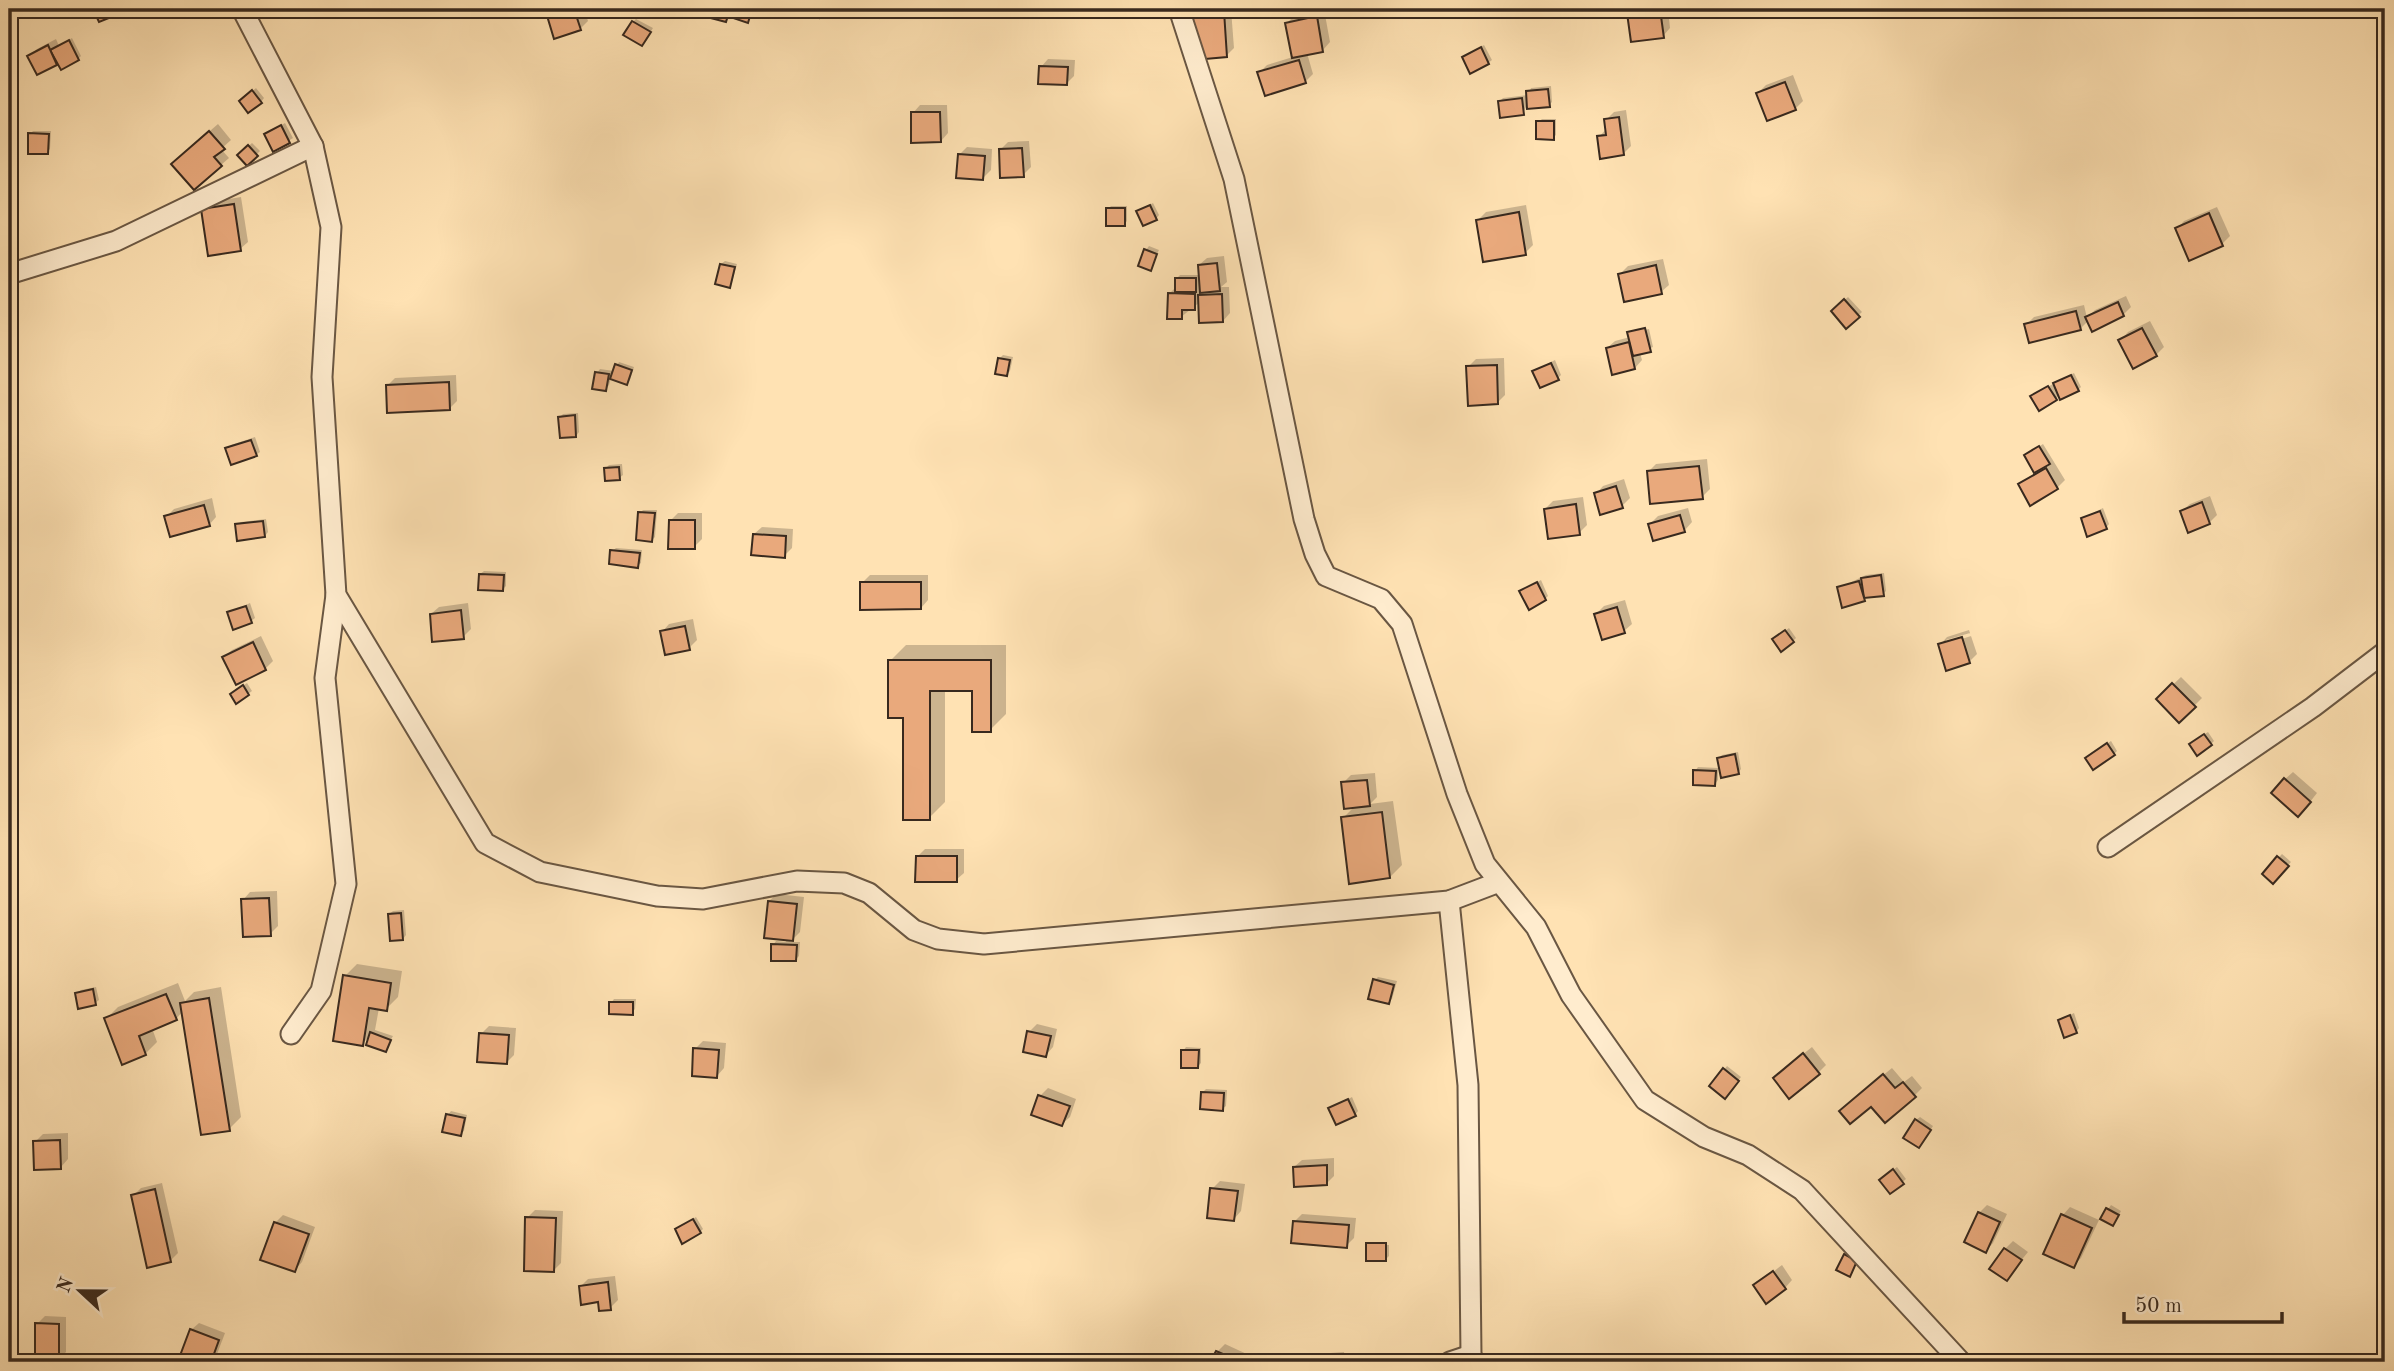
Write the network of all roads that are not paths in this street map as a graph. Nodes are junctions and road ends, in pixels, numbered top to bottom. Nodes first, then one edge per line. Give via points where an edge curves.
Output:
1 (242, 9) edge
2 (1178, 9) edge
3 (313, 146) junction
4 (9, 274) edge
5 (336, 595) junction
6 (2385, 652) edge
7 (2108, 846) dead end
8 (1499, 882) junction
9 (1449, 901) junction
10 (291, 1034) dead end
11 (1472, 1359) edge
12 (1450, 1362) edge
13 (1961, 1362) edge

1 - 3 street
2 - 8 street via 1234,179 1315,554 1326,576 1381,599 1402,624 1457,793 1485,864
3 - 4 street via 116,241
3 - 5 street via 331,227 322,377
5 - 9 street via 485,843 540,872 657,896 703,899 797,881 844,883 869,893 914,930 938,939 985,944
5 - 10 street via 325,678 346,884 321,991
6 - 7 street via 2313,707
8 - 9 street
8 - 13 street via 1536,927 1571,995 1645,1100 1704,1138 1748,1155 1802,1190
9 - 11 street via 1468,1085
11 - 12 street

